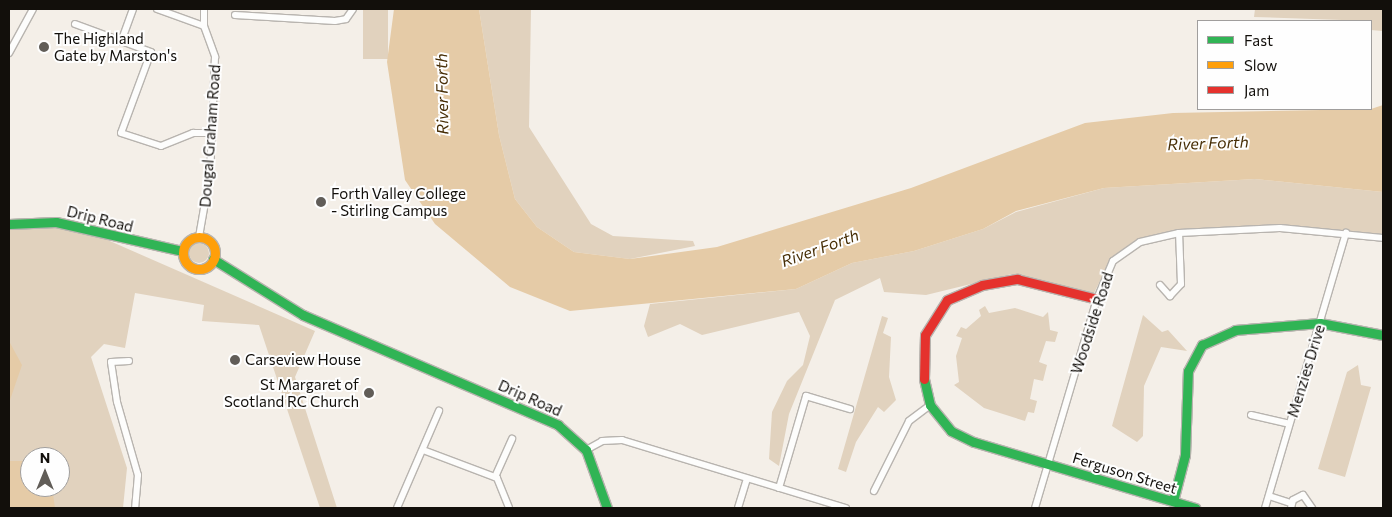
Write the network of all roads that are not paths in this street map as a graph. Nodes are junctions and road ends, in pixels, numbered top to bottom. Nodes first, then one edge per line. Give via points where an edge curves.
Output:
1 (33, 9) edge
2 (133, 9) edge
3 (157, 9) edge
4 (204, 9) edge
5 (286, 9) edge
6 (353, 9) edge
7 (235, 15) dead end
8 (286, 18) junction
9 (75, 24) dead end
10 (204, 26) junction
11 (121, 42) junction
12 (9, 53) edge
13 (212, 133) junction
14 (9, 224) edge
15 (1179, 233) junction
16 (1346, 233) junction
17 (199, 237) junction
18 (1383, 238) edge
19 (183, 251) junction
20 (213, 259) junction
21 (1160, 286) dead end
22 (1097, 299) junction
23 (1320, 323) junction
24 (1383, 335) edge
25 (129, 362) dead end
26 (930, 405) junction
27 (850, 409) dead end
28 (438, 411) dead end
29 (1251, 415) dead end
30 (1289, 424) junction
31 (512, 439) dead end
32 (423, 450) junction
33 (586, 450) junction
34 (1048, 464) junction
35 (496, 477) junction
36 (747, 479) junction
37 (779, 488) junction
38 (874, 491) dead end
39 (1268, 496) junction
40 (818, 500) junction
41 (1174, 501) junction
42 (1291, 506) edge
43 (135, 508) edge
44 (398, 508) edge
45 (508, 508) edge
46 (607, 508) edge
47 (738, 508) edge
48 (816, 508) edge
49 (846, 508) edge
50 (1034, 508) edge
51 (1195, 508) edge
52 (1265, 508) edge
53 (1312, 508) edge

1 - 12 street
2 - 11 street
3 - 10 street
4 - 10 street, Dougal Graham Road
5 - 8 street
6 - 8 street via 346,19 335,21
7 - 8 street
9 - 11 street
10 - 13 street, Dougal Graham Road via 215,57
11 - 13 street via 151,52 121,133 161,146 193,133
13 - 17 street, Dougal Graham Road
14 - 19 street, Drip Road via 56,222
15 - 16 street, Woodside Road via 1280,228
15 - 21 street via 1181,284 1170,296
15 - 22 street, Woodside Road via 1140,242 1113,261
16 - 18 street, Woodside Road
16 - 23 street, Menzies Drive
17 - 19 street via 187,243
17 - 20 street via 212,244
19 - 20 street via 185,261 197,269
20 - 33 street, Drip Road via 303,315 558,425
22 - 26 street via 1017,279 982,285 947,300 925,335 922,372
22 - 34 street, Woodside Road
23 - 24 street
23 - 30 street, Menzies Drive
23 - 41 street via 1235,330 1202,345 1188,372 1185,455
25 - 43 street via 111,362 117,402 138,475
26 - 34 street, Ferguson Street via 951,431
26 - 38 street via 909,421
27 - 37 street via 806,396
28 - 32 street
29 - 30 street
30 - 39 street, Menzies Drive
31 - 35 street
32 - 35 street
32 - 44 street
33 - 36 street via 602,441 622,440
33 - 46 street
34 - 41 street, Ferguson Street
34 - 50 street, Woodside Road
35 - 45 street
36 - 37 street
36 - 47 street
37 - 40 street
39 - 42 street
39 - 52 street, Menzies Drive
40 - 48 street
40 - 49 street
41 - 51 street, Ferguson Street
42 - 53 street via 1303,495

